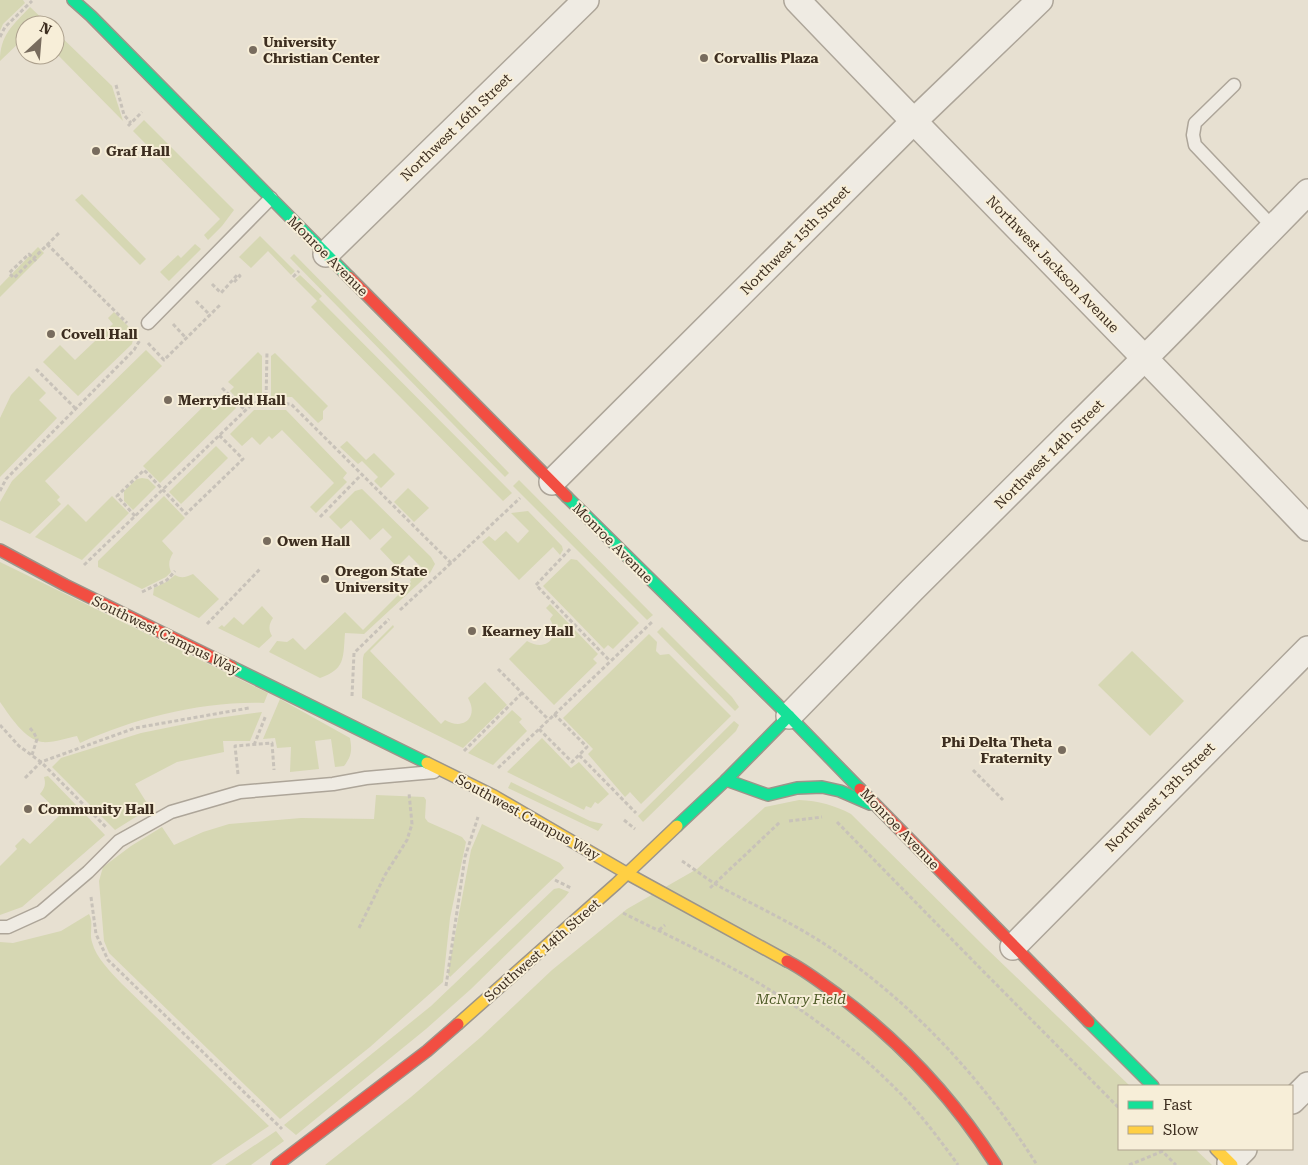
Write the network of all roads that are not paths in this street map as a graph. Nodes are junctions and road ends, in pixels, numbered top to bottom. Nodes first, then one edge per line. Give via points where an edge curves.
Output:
1 (73, 0) edge
2 (586, 0) edge
3 (797, 0) edge
4 (1040, 0) edge
5 (100, 5) dead end
6 (91, 16) junction
7 (1234, 85) dead end
8 (913, 122) junction
9 (1308, 192) edge
10 (271, 198) junction
11 (1273, 227) junction
12 (326, 254) junction
13 (148, 323) road end
14 (1145, 358) junction
15 (552, 482) junction
16 (1308, 528) edge
17 (0, 550) edge
18 (1308, 649) edge
19 (789, 716) junction
20 (444, 772) junction
21 (726, 780) junction
22 (878, 806) junction
23 (628, 874) junction
24 (0, 927) edge
25 (1014, 947) junction
26 (1152, 1085) edge
27 (1308, 1085) edge
28 (1293, 1100) edge
29 (277, 1165) edge
30 (996, 1165) edge

1 - 6 street, Monroe Avenue
2 - 12 street, Northwest 16th Street
3 - 8 street, Northwest Jackson Avenue
4 - 8 street, Northwest 15th Street
5 - 6 street
6 - 10 street, Monroe Avenue
7 - 11 lane via 1195,123 1192,135 1195,145
8 - 14 street, Northwest Jackson Avenue
8 - 15 street, Northwest 15th Street
9 - 11 street, Northwest 14th Street
10 - 12 street, Monroe Avenue
10 - 13 lane
11 - 14 street, Northwest 14th Street
12 - 15 street, Monroe Avenue
14 - 16 street, Northwest Jackson Avenue
14 - 19 street, Northwest 14th Street
15 - 19 street, Monroe Avenue
17 - 20 street, Southwest Campus Way
18 - 25 street, Northwest 13th Street
19 - 21 street, Southwest 14th Street
19 - 22 street, Monroe Avenue
20 - 23 street, Southwest Campus Way
20 - 24 lane via 240,792 170,812 120,841 41,912
21 - 22 street via 768,795 797,788 822,787
21 - 23 street, Southwest 14th Street
22 - 25 street, Monroe Avenue
23 - 29 street, Southwest 14th Street via 427,1051
23 - 30 street, Southwest Campus Way via 801,968 860,1012 946,1095 976,1132
25 - 26 street, Monroe Avenue
27 - 28 street

